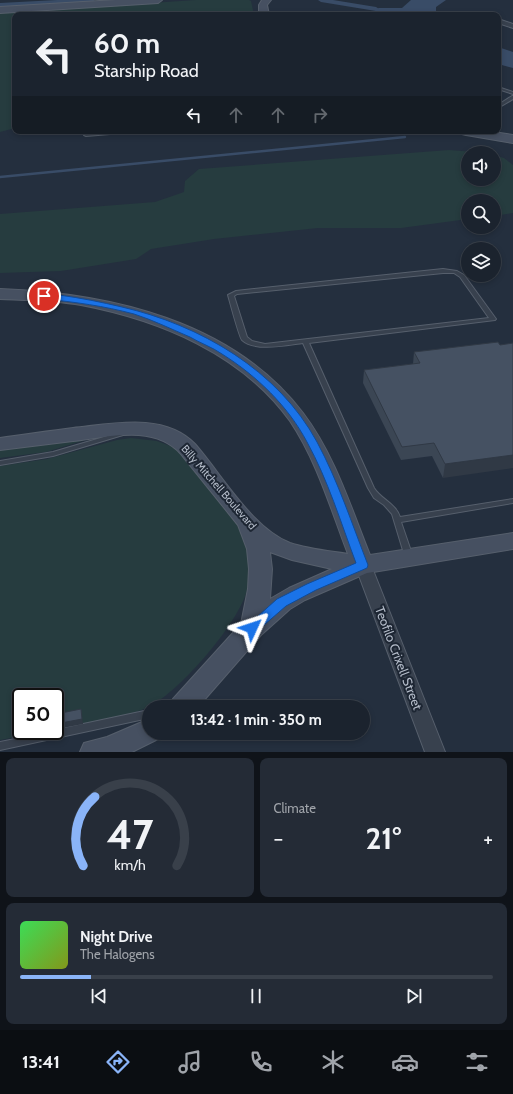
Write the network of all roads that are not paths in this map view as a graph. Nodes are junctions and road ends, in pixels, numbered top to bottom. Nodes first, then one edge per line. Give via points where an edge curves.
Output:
1 (158, 0) edge
2 (267, 0) edge
3 (0, 10) edge
4 (264, 12) edge
5 (501, 22) edge
6 (513, 26) edge
7 (501, 89) edge
8 (513, 93) edge
9 (513, 97) edge
10 (501, 105) edge
11 (86, 134) edge
12 (98, 134) edge
13 (486, 134) edge
14 (513, 139) edge
15 (0, 294) edge
16 (305, 341) junction
17 (140, 429) junction
18 (0, 444) edge
19 (0, 464) edge
20 (513, 501) edge
21 (397, 520) junction
22 (245, 521) junction
23 (513, 541) edge
24 (409, 557) junction
25 (363, 565) junction
26 (252, 628) junction
27 (185, 700) edge
28 (142, 716) edge
29 (142, 734) edge
30 (0, 746) edge
31 (94, 752) edge
32 (435, 752) edge

1 - 3 street
2 - 4 street via 263,5
5 - 6 street
7 - 8 lane
9 - 10 lane
11 - 12 lane
13 - 14 street
15 - 25 street via 85,301 137,313 198,337 224,351 250,370 278,394 312,441
16 - 16 lane via 265,346 250,342 244,338 231,295 443,271 456,272 462,276 493,319
16 - 21 lane via 371,488 395,513
17 - 18 street, Billy Mitchell Boulevard via 97,430
17 - 19 lane via 53,454
17 - 22 street, Billy Mitchell Boulevard via 168,435 185,446
20 - 21 lane
21 - 24 lane
22 - 25 street, Billy Mitchell Boulevard via 275,545 305,554
22 - 26 street via 258,548 261,566
23 - 24 street, Billy Mitchell Boulevard
24 - 25 street, Billy Mitchell Boulevard
25 - 26 street, Billy Mitchell Boulevard via 282,602
25 - 32 street, Teofilo Crixell Street
26 - 27 street, Billy Mitchell Boulevard
28 - 30 lane
29 - 31 street via 110,749

